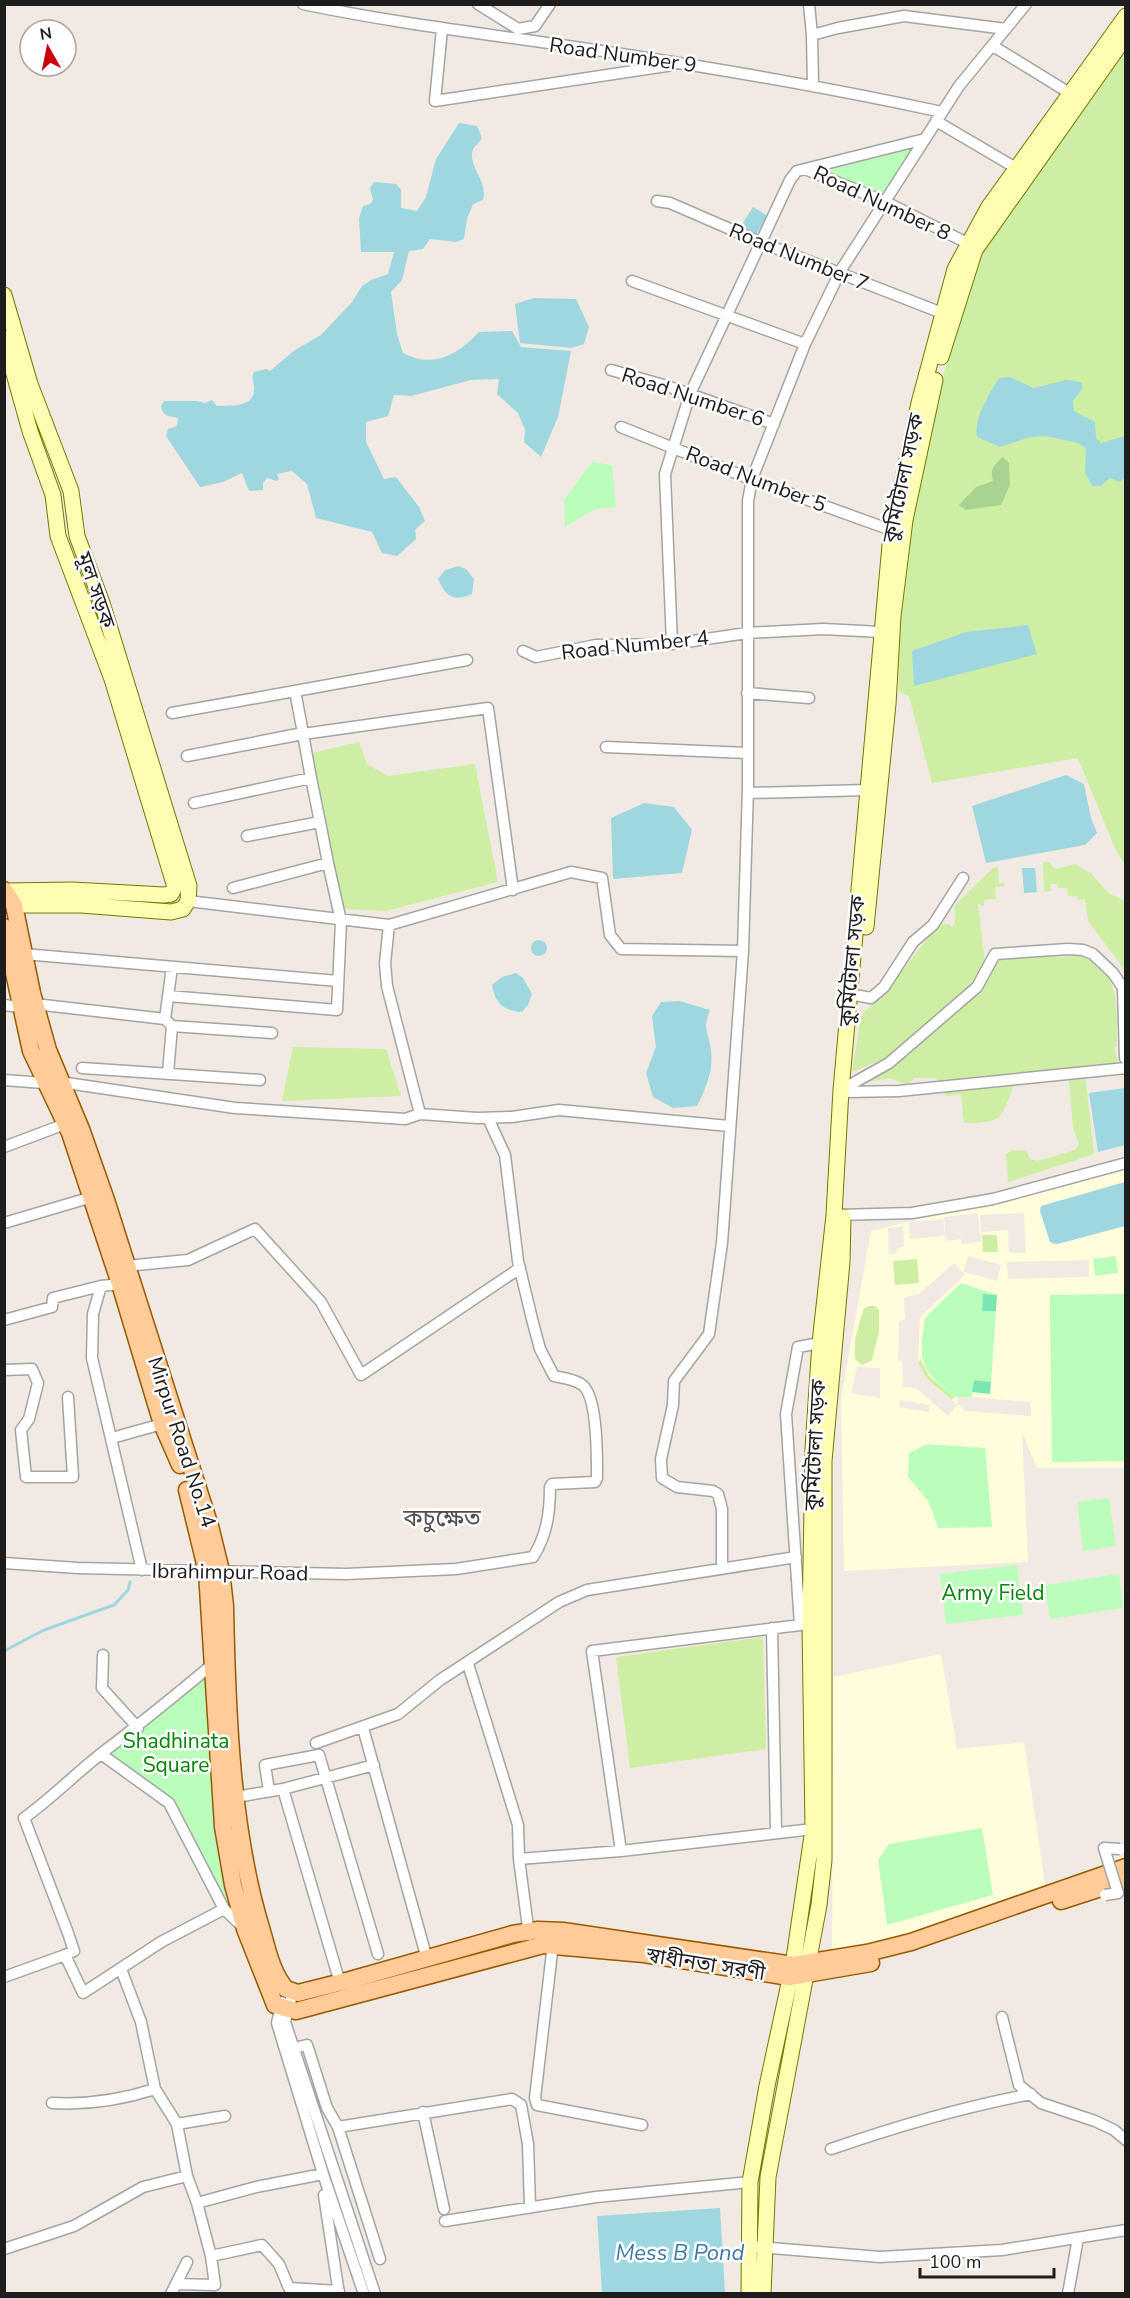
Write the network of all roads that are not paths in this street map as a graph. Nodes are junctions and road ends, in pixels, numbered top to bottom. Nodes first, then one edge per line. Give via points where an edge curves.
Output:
1 (303, 4) edge
2 (478, 4) edge
3 (550, 4) edge
4 (809, 4) edge
5 (1026, 4) edge
6 (1125, 16) edge
7 (1006, 28) junction
8 (442, 29) junction
9 (812, 36) junction
10 (1125, 36) edge
11 (993, 46) junction
12 (684, 64) junction
13 (813, 84) junction
14 (1071, 94) junction
15 (939, 117) junction
16 (925, 140) junction
17 (1016, 168) junction
18 (805, 170) junction
19 (657, 201) dead end
20 (886, 202) junction
21 (760, 242) junction
22 (968, 243) junction
23 (839, 273) junction
24 (633, 281) dead end
25 (4, 295) edge
26 (942, 313) junction
27 (726, 315) junction
28 (4, 338) edge
29 (805, 344) junction
30 (611, 370) dead end
31 (690, 394) junction
32 (774, 424) junction
33 (621, 427) dead end
34 (674, 448) junction
35 (752, 478) junction
36 (76, 516) junction
37 (57, 520) junction
38 (891, 530) junction
39 (881, 632) junction
40 (747, 633) junction
41 (672, 644) junction
42 (523, 651) dead end
43 (467, 660) dead end
44 (295, 691) junction
45 (747, 693) junction
46 (809, 698) dead end
47 (172, 713) dead end
48 (303, 734) junction
49 (233, 747) junction
50 (606, 747) dead end
51 (747, 753) junction
52 (187, 756) dead end
53 (868, 790) junction
54 (748, 793) junction
55 (229, 795) junction
56 (194, 803) dead end
57 (286, 874) junction
58 (963, 878) dead end
59 (233, 888) dead end
60 (513, 890) junction
61 (184, 892) junction
62 (8, 895) edge
63 (341, 921) junction
64 (389, 925) junction
65 (4, 927) edge
66 (743, 951) junction
67 (24, 954) junction
68 (172, 967) junction
69 (338, 981) junction
70 (1124, 988) edge
71 (168, 996) junction
72 (854, 996) junction
73 (20, 1005) edge
74 (169, 1022) junction
75 (272, 1033) dead end
76 (1125, 1058) edge
77 (82, 1068) dead end
78 (1125, 1068) edge
79 (168, 1073) junction
80 (4, 1080) edge
81 (260, 1080) dead end
82 (52, 1082) junction
83 (846, 1089) junction
84 (420, 1114) junction
85 (488, 1118) junction
86 (65, 1124) junction
87 (729, 1126) junction
88 (4, 1147) edge
89 (1125, 1163) edge
90 (92, 1197) junction
91 (839, 1215) junction
92 (4, 1223) edge
93 (126, 1266) junction
94 (520, 1268) junction
95 (120, 1284) junction
96 (101, 1286) junction
97 (4, 1320) edge
98 (820, 1343) junction
99 (4, 1370) edge
100 (68, 1397) dead end
101 (162, 1424) junction
102 (112, 1438) junction
103 (796, 1557) junction
104 (4, 1563) edge
105 (722, 1569) junction
106 (142, 1570) junction
107 (214, 1571) junction
108 (805, 1624) junction
109 (772, 1628) junction
110 (103, 1655) dead end
111 (213, 1663) junction
112 (468, 1664) junction
113 (138, 1728) junction
114 (363, 1728) junction
115 (316, 1743) dead end
116 (101, 1754) junction
117 (374, 1765) junction
118 (325, 1778) junction
119 (283, 1789) junction
120 (270, 1791) junction
121 (237, 1797) junction
122 (813, 1828) junction
123 (776, 1831) junction
124 (1120, 1849) dead end
125 (621, 1851) junction
126 (519, 1859) junction
127 (1125, 1867) edge
128 (1125, 1880) edge
129 (1105, 1895) dead end
130 (224, 1909) junction
131 (245, 1929) junction
132 (530, 1940) junction
133 (553, 1944) junction
134 (378, 1954) dead end
135 (65, 1955) junction
136 (427, 1959) junction
137 (121, 1969) junction
138 (799, 1970) junction
139 (5, 1973) edge
140 (340, 1983) junction
141 (292, 1991) junction
142 (284, 2008) junction
143 (1002, 2017) dead end
144 (294, 2048) junction
145 (155, 2089) junction
146 (1031, 2094) junction
147 (52, 2103) dead end
148 (423, 2112) junction
149 (225, 2116) dead end
150 (177, 2124) junction
151 (642, 2126) dead end
152 (338, 2127) junction
153 (1125, 2140) edge
154 (831, 2149) dead end
155 (321, 2174) junction
156 (187, 2176) junction
157 (750, 2182) junction
158 (197, 2203) junction
159 (530, 2206) junction
160 (1125, 2230) edge
161 (1078, 2238) junction
162 (756, 2246) junction
163 (4, 2249) edge
164 (211, 2256) junction
165 (380, 2259) dead end
166 (187, 2262) dead end
167 (173, 2289) edge
168 (339, 2292) edge
169 (364, 2294) edge
170 (375, 2294) edge
171 (749, 2294) edge
172 (763, 2294) edge
173 (1068, 2294) edge

1 - 8 street, Road Number 9
2 - 3 street via 518,29 535,26
4 - 9 street
5 - 7 street
6 - 14 main road, কুর্মিটোলা সড়ক
7 - 9 street via 904,16
7 - 11 street
8 - 12 street, Road Number 9
8 - 12 street via 435,101
9 - 13 street
10 - 72 main road, কুর্মিটোলা সড়ক via 975,250 938,364 905,519
11 - 14 street
11 - 15 street via 958,86
12 - 13 street, Road Number 9
13 - 15 street, Road Number 9
14 - 17 main road, কুর্মিটোলা সড়ক
15 - 16 street
15 - 17 street, Road Number 9
16 - 18 street, Road Number 8
16 - 20 street
17 - 22 main road, কুর্মিটোলা সড়ক
18 - 20 street, Road Number 8
18 - 21 street via 797,171 790,180
19 - 21 street, Road Number 7
20 - 22 street, Road Number 8
20 - 23 street
21 - 23 street, Road Number 7
21 - 27 street
22 - 26 main road, কুর্মিটোলা সড়ক via 955,269
23 - 26 street, Road Number 7
23 - 29 street
24 - 27 street
25 - 36 main road, মূল সড়ক via 30,384 72,491
26 - 38 main road, কুর্মিটোলা সড়ক
27 - 29 street
27 - 31 street
28 - 37 main road, মূল সড়ক via 53,495
29 - 32 street
30 - 31 street, Road Number 6
31 - 32 street, Road Number 6
31 - 34 street
32 - 35 street
33 - 34 street, Road Number 5
34 - 35 street, Road Number 5
34 - 41 street via 665,474
35 - 38 street, Road Number 5
35 - 40 street via 748,501
36 - 37 main road
36 - 61 main road, মূল সড়ক via 77,536 102,603
37 - 61 main road, মূল সড়ক via 66,561 83,597
38 - 39 main road, কুর্মিটোলা সড়ক
39 - 40 street, Road Number 4 via 823,629
39 - 53 main road, কুর্মিটোলা সড়ক
40 - 41 street, Road Number 4
40 - 45 street
41 - 42 street, Road Number 4 via 596,645 536,657
43 - 44 street
44 - 47 street
44 - 49 street via 303,733
45 - 46 street
45 - 51 street
48 - 49 street
48 - 55 street via 311,778
48 - 60 street via 488,708
49 - 52 street
50 - 51 street
51 - 54 street
53 - 54 street
53 - 72 main road, কুর্মিটোলা সড়ক
54 - 66 street
55 - 56 street
55 - 57 street via 311,778 320,822 252,835 320,822 328,863
57 - 59 street
57 - 63 street via 328,863
58 - 72 street via 933,925 913,942 884,987 871,998
60 - 64 street
60 - 66 street via 571,872 602,878 610,935 621,949
61 - 62 main road via 164,896 72,890
61 - 63 street
62 - 67 main road, Mirpur Road No.14
63 - 64 street
63 - 69 street
64 - 84 street via 387,986
65 - 73 main road, Mirpur Road No.14
66 - 87 street
67 - 68 street
67 - 73 main road, Mirpur Road No.14
68 - 69 street
68 - 71 street
69 - 71 street via 337,1010
70 - 76 street
70 - 83 street via 1100,960 1083,950 995,954 976,987 889,1063
71 - 74 street
72 - 83 main road, কুর্মিটোলা সড়ক
73 - 74 street
73 - 82 main road, Mirpur Road No.14 via 31,1051
74 - 75 street
74 - 79 street
77 - 79 street
78 - 83 street via 899,1091
79 - 81 street
80 - 82 street
82 - 84 street via 235,1108 405,1119
82 - 86 main road, Mirpur Road No.14
82 - 93 main road, Mirpur Road No.14 via 81,1129
83 - 91 main road, কুর্মিটোলা সড়ক
84 - 85 street
85 - 87 street via 559,1110
85 - 94 street via 505,1155
86 - 88 street
86 - 90 main road, Mirpur Road No.14
87 - 105 street via 722,1243 710,1334 674,1381 661,1460 662,1478 670,1485 718,1494 722,1509
89 - 91 street via 993,1199 912,1213
90 - 92 street
90 - 95 main road, Mirpur Road No.14
91 - 98 main road, কুর্মিটোলা সড়ক
91 - 138 main road, কুর্মিটোলা সড়ক via 842,1262 824,1461 824,1860
93 - 94 street via 188,1260 255,1229 321,1302 362,1375
93 - 107 main road, Mirpur Road No.14 via 210,1526
94 - 107 street, Ibrahimpur Road via 548,1369 554,1376 582,1384 587,1390 593,1407 597,1478 595,1482 552,1484 542,1543 533,1557 456,1569 346,1574
95 - 96 street
95 - 101 main road, Mirpur Road No.14
96 - 97 street via 52,1298 52,1307
96 - 102 street via 93,1314 92,1358
98 - 103 street via 798,1347 786,1414
98 - 108 main road, কুর্মিটোলা সড়ক
99 - 100 street via 32,1369 38,1383 29,1419 21,1430 26,1477 73,1477
101 - 102 street
101 - 107 main road, Mirpur Road No.14 via 180,1464
102 - 106 street
103 - 105 street
103 - 108 street
104 - 106 street, Ibrahimpur Road
105 - 112 street via 587,1590 559,1602
106 - 107 street, Ibrahimpur Road
107 - 111 main road, Mirpur Road No.14
107 - 121 main road, Mirpur Road No.14
108 - 109 street
108 - 122 main road, কুর্মিটোলা সড়ক
109 - 123 street
109 - 125 street via 592,1652
110 - 113 street via 102,1688
111 - 113 street
111 - 131 main road, Mirpur Road No.14 via 223,1827 232,1885
112 - 114 street via 440,1680 398,1714
112 - 126 street via 518,1825
113 - 116 street
114 - 115 street
114 - 117 street
116 - 130 street via 169,1803
116 - 135 street via 24,1818 74,1951
117 - 118 street
117 - 136 street
118 - 119 street
118 - 120 street via 318,1755 265,1765
118 - 134 street
119 - 120 street
119 - 140 street
120 - 121 street
121 - 141 main road, Mirpur Road No.14 via 247,1881 273,1969
122 - 123 street
122 - 138 main road, কুর্মিটোলা সড়ক
123 - 125 street
124 - 129 street, bridge via 1104,1848 1118,1893
125 - 126 street
126 - 132 street
127 - 138 main road, স্বাধীনতা সরণী via 911,1941
128 - 138 main road, স্বাধীনতা সরণী via 913,1951
130 - 131 street
130 - 137 street via 160,1942
131 - 142 main road, Mirpur Road No.14 via 270,1995 275,2005
132 - 133 main road, স্বাধীনতা সরণী
132 - 136 main road, স্বাধীনতা সরণী
132 - 138 main road, স্বাধীনতা সরণী via 563,1931
132 - 142 main road, স্বাধীনতা সরণী via 296,2011
133 - 138 main road, স্বাধীনতা সরণী
133 - 151 street via 537,2104
135 - 137 street via 83,1993
135 - 139 street
136 - 140 main road, স্বাধীনতা সরণী
137 - 145 street via 141,2022
138 - 157 main road
138 - 162 main road
140 - 141 main road, স্বাধীনতা সরণী
141 - 142 street
142 - 144 street
142 - 155 street via 277,2023
143 - 146 street via 1019,2085
144 - 152 street via 307,2045 327,2108
144 - 170 street
145 - 147 street via 81,2105
145 - 150 street
146 - 153 street via 1053,2109 1114,2130
146 - 154 street via 909,2122
148 - 152 street
148 - 159 street via 444,2215
148 - 159 street via 512,2099 521,2105 528,2144
149 - 150 street
150 - 156 street
152 - 165 street
155 - 158 street
155 - 168 street
155 - 169 street
156 - 158 street
156 - 163 street via 143,2187 74,2226
157 - 159 street
157 - 162 main road
158 - 164 street
160 - 161 street
161 - 162 street via 1002,2250 880,2257
161 - 173 street
162 - 171 main road
162 - 172 main road
164 - 167 street via 215,2285
164 - 168 street via 262,2244 279,2264 290,2288
166 - 167 street

